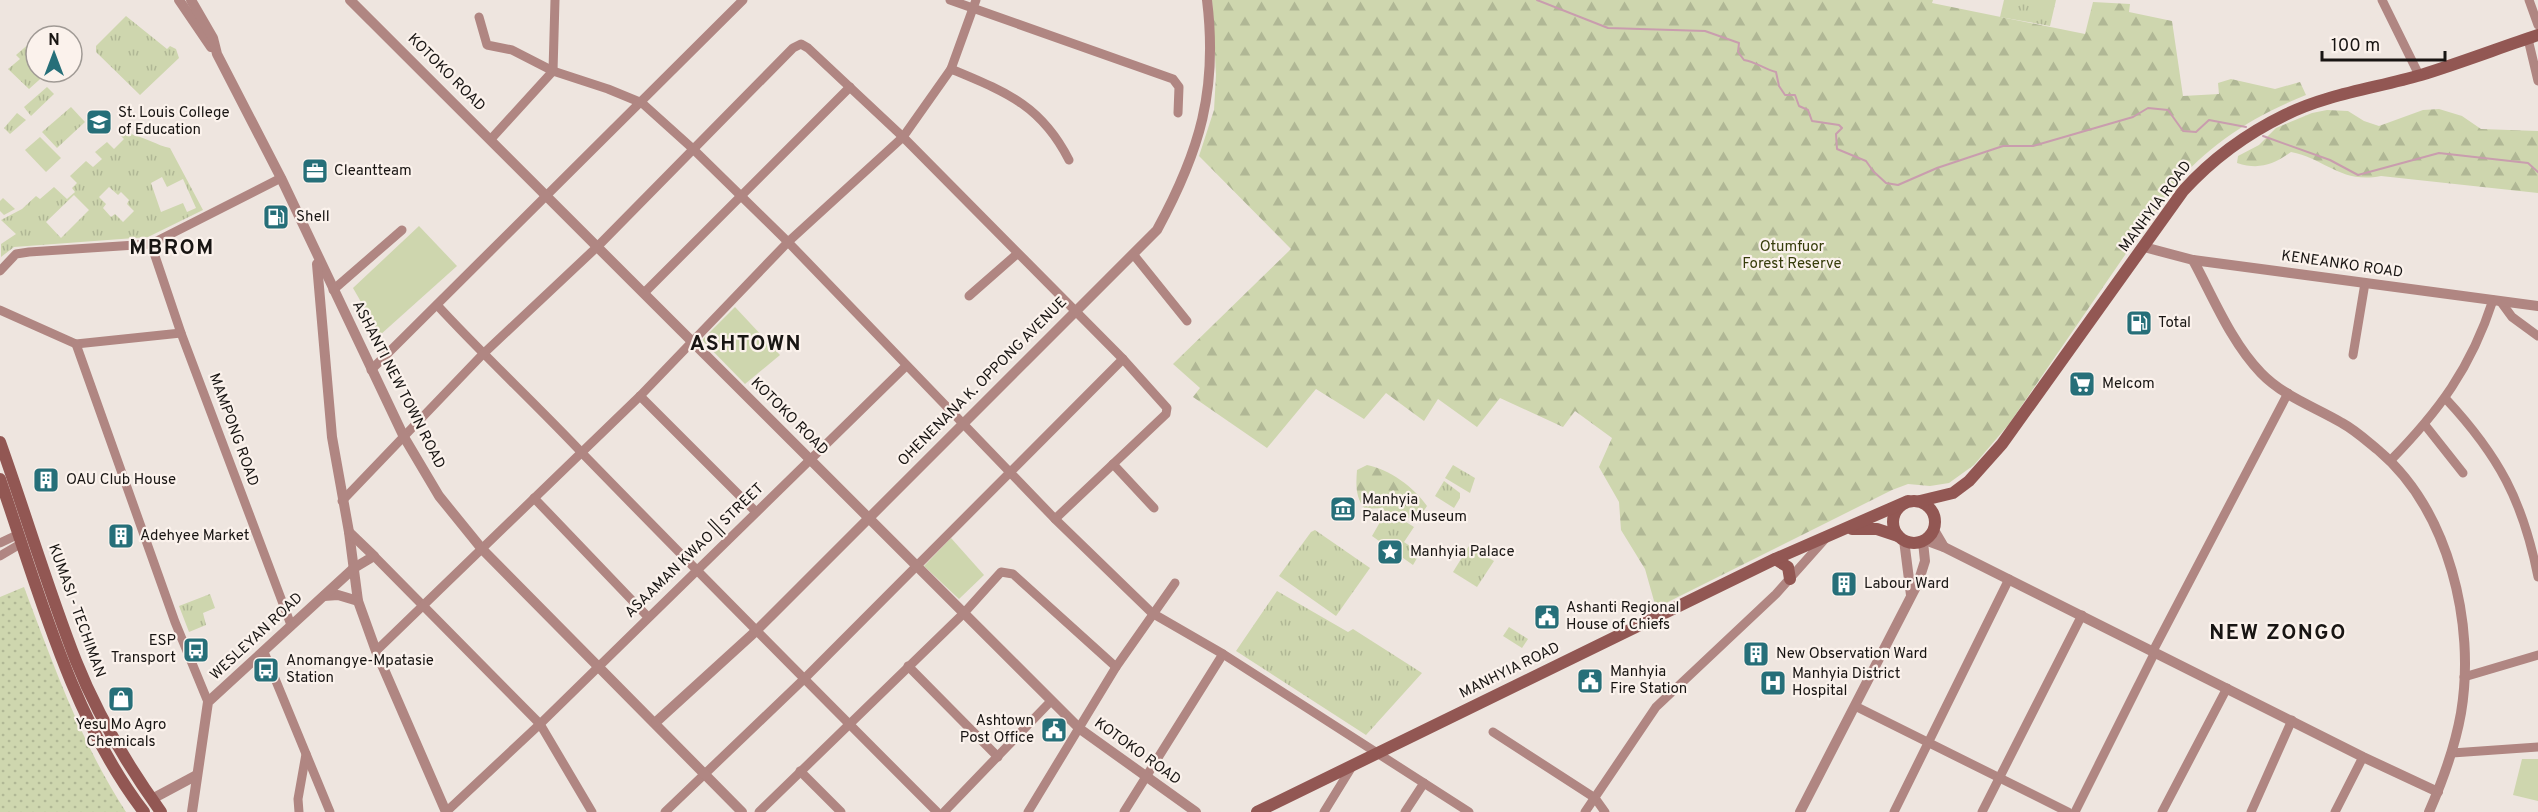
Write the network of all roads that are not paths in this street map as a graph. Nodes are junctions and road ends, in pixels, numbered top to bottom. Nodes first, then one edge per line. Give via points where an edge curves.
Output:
1 (179, 0) edge
2 (190, 0) edge
3 (199, 0) edge
4 (350, 0) edge
5 (555, 0) edge
6 (743, 0) edge
7 (950, 0) edge
8 (1207, 0) edge
9 (2382, 0) edge
10 (2529, 0) edge
11 (974, 4) edge
12 (199, 14) junction
13 (478, 17) dead end
14 (2538, 25) edge
15 (2533, 37) edge
16 (217, 54) junction
17 (951, 69) junction
18 (553, 71) junction
19 (2419, 75) junction
20 (2538, 81) edge
21 (850, 87) junction
22 (642, 104) junction
23 (1178, 112) dead end
24 (903, 137) junction
25 (491, 139) junction
26 (692, 148) junction
27 (1069, 160) dead end
28 (281, 178) junction
29 (548, 195) junction
30 (741, 195) junction
31 (402, 230) dead end
32 (788, 242) junction
33 (151, 244) junction
34 (598, 246) junction
35 (2144, 247) junction
36 (1017, 254) junction
37 (1132, 254) junction
38 (317, 257) junction
39 (2193, 260) junction
40 (0, 271) edge
41 (2365, 283) junction
42 (333, 290) junction
43 (645, 292) junction
44 (969, 296) dead end
45 (2497, 301) junction
46 (437, 305) junction
47 (2538, 306) edge
48 (1, 312) edge
49 (1075, 312) junction
50 (1187, 321) dead end
51 (181, 333) junction
52 (2538, 336) edge
53 (692, 342) junction
54 (76, 344) junction
55 (482, 355) junction
56 (2352, 355) dead end
57 (1123, 359) junction
58 (906, 366) junction
59 (371, 370) junction
60 (2288, 393) junction
61 (640, 396) junction
62 (2446, 399) junction
63 (963, 422) junction
64 (2425, 425) junction
65 (404, 437) junction
66 (0, 442) edge
67 (581, 452) junction
68 (811, 459) junction
69 (2390, 461) junction
70 (1113, 464) junction
71 (1010, 470) junction
72 (2463, 473) dead end
73 (0, 479) edge
74 (1953, 493) junction
75 (534, 498) junction
76 (342, 501) junction
77 (1914, 501) junction
78 (1154, 508) dead end
79 (756, 512) junction
80 (868, 518) junction
81 (1055, 519) junction
82 (1935, 525) junction
83 (1842, 531) junction
84 (349, 532) junction
85 (1827, 537) junction
86 (1901, 538) junction
87 (20, 539) junction
88 (1924, 541) junction
89 (0, 543) edge
90 (1944, 547) junction
91 (482, 549) junction
92 (0, 556) edge
93 (374, 556) junction
94 (1775, 559) junction
95 (917, 565) junction
96 (354, 568) junction
97 (696, 571) junction
98 (2538, 577) edge
99 (1790, 579) junction
100 (2009, 579) junction
101 (1175, 583) dead end
102 (1911, 595) junction
103 (324, 596) junction
104 (358, 601) junction
105 (424, 607) junction
106 (964, 613) junction
107 (1152, 613) junction
108 (2082, 615) junction
109 (648, 617) junction
110 (291, 625) junction
111 (58, 629) junction
112 (756, 631) junction
113 (376, 651) junction
114 (264, 652) junction
115 (2154, 652) junction
116 (1223, 654) junction
117 (2538, 655) edge
118 (599, 665) junction
119 (908, 666) junction
120 (1116, 667) junction
121 (2464, 677) junction
122 (804, 679) junction
123 (2227, 688) junction
124 (1051, 701) junction
125 (208, 702) junction
126 (1855, 706) junction
127 (2292, 720) junction
128 (656, 722) junction
129 (540, 724) junction
130 (849, 724) junction
131 (1080, 729) junction
132 (1493, 732) dead end
133 (1930, 743) junction
134 (2538, 747) edge
135 (1377, 752) junction
136 (2452, 753) junction
137 (306, 754) junction
138 (998, 757) junction
139 (2363, 757) junction
140 (1354, 762) junction
141 (800, 771) junction
142 (704, 775) junction
143 (195, 776) junction
144 (1145, 777) junction
145 (1998, 778) junction
146 (1424, 783) junction
147 (2438, 792) junction
148 (1594, 798) junction
149 (152, 799) junction
150 (144, 812) edge
151 (161, 812) edge
152 (192, 812) edge
153 (299, 812) edge
154 (330, 812) edge
155 (446, 812) edge
156 (592, 812) edge
157 (665, 812) edge
158 (742, 812) edge
159 (759, 812) edge
160 (841, 812) edge
161 (938, 812) edge
162 (944, 812) edge
163 (1028, 812) edge
164 (1124, 812) edge
165 (1196, 812) edge
166 (1257, 812) edge
167 (1324, 812) edge
168 (1405, 812) edge
169 (1470, 812) edge
170 (1585, 812) edge
171 (1605, 812) edge
172 (1800, 812) edge
173 (1894, 812) edge
174 (1982, 812) edge
175 (2068, 812) edge
176 (2075, 812) edge
177 (2162, 812) edge
178 (2252, 812) edge
179 (2335, 812) edge
180 (2429, 812) edge

1 - 16 street, ASHANTI NEW TOWN ROAD
2 - 12 street, ASHANTI NEW TOWN ROAD
3 - 12 street
4 - 25 street, KOTOKO ROAD
5 - 18 street
6 - 22 street
7 - 11 street
8 - 37 street, OHENENANA K. OPPONG AVENUE via 1211,31 1205,114 1169,207 1156,230
9 - 19 street
10 - 14 street
11 - 17 street
11 - 23 street via 1173,80 1179,87
12 - 16 street, ASHANTI NEW TOWN ROAD
13 - 18 street via 487,45 512,50
15 - 19 main road, MANHYIA ROAD
15 - 20 street
16 - 28 street, ASHANTI NEW TOWN ROAD
17 - 24 street
17 - 27 street via 1000,89 1024,104 1056,135
18 - 22 street
18 - 25 street
19 - 35 main road, MANHYIA ROAD via 2286,114 2230,147 2204,167 2183,191
21 - 24 street
21 - 26 street via 801,44
21 - 30 street
22 - 26 street
22 - 29 street
24 - 32 street
24 - 36 street
25 - 29 street, KOTOKO ROAD
26 - 30 street
26 - 34 street
28 - 33 street
28 - 38 street, ASHANTI NEW TOWN ROAD
29 - 34 street, KOTOKO ROAD
29 - 46 street
30 - 32 street
30 - 43 street
31 - 42 street
32 - 53 street
32 - 58 street
33 - 40 street via 16,254
33 - 51 street, MAMPONG ROAD
34 - 43 street, KOTOKO ROAD
34 - 55 street
35 - 39 street, KENEANKO ROAD
35 - 74 main road, MANHYIA ROAD via 2002,444
36 - 44 street
36 - 49 street
37 - 49 street, OHENENANA K. OPPONG AVENUE
37 - 50 street
38 - 42 street, ASHANTI NEW TOWN ROAD
38 - 76 street via 323,350
39 - 41 street, KENEANKO ROAD
39 - 60 street via 2239,343 2261,373
41 - 45 street, KENEANKO ROAD
41 - 56 street
42 - 59 street, ASHANTI NEW TOWN ROAD
43 - 53 street, KOTOKO ROAD
45 - 47 street, KENEANKO ROAD
45 - 52 street
45 - 62 street
46 - 55 street
46 - 59 street
48 - 54 street
49 - 57 street
49 - 63 street, OHENENANA K. OPPONG AVENUE
51 - 54 street
51 - 110 street, MAMPONG ROAD
53 - 61 street
53 - 68 street, KOTOKO ROAD
54 - 125 street via 175,622
55 - 65 street
55 - 67 street
57 - 70 street via 1168,411
57 - 71 street
58 - 63 street
58 - 68 street, ASAAMAN KWAO || STREET
59 - 65 street, ASHANTI NEW TOWN ROAD
60 - 69 street via 2345,424
60 - 115 street
61 - 67 street
61 - 79 street
62 - 64 street
62 - 98 street via 2482,441 2516,498
63 - 71 street
63 - 80 street, OHENENANA K. OPPONG AVENUE
64 - 69 street
64 - 72 street
65 - 76 street
65 - 91 street, ASHANTI NEW TOWN ROAD via 439,496
66 - 111 main road, KUMASI - TECHIMAN
67 - 75 street
67 - 97 street
68 - 79 street, ASAAMAN KWAO || STREET
68 - 80 street, KOTOKO ROAD
69 - 121 street via 2411,485 2443,542 2459,611
70 - 78 street
70 - 81 street
71 - 81 street
71 - 95 street
73 - 87 main road, KUMASI - TECHIMAN
74 - 77 main road, MANHYIA ROAD
74 - 82 main road
75 - 91 street
75 - 109 street
76 - 84 street
77 - 82 main road via 1931,508
77 - 83 main road, MANHYIA ROAD
77 - 86 main road via 1896,509 1893,515 1892,523
79 - 97 street, ASAAMAN KWAO || STREET
80 - 95 street, KOTOKO ROAD
80 - 112 street, OHENENANA K. OPPONG AVENUE
81 - 107 street
82 - 88 main road
82 - 90 street
83 - 85 main road, MANHYIA ROAD
83 - 86 main road via 1865,528
84 - 93 street
84 - 96 street
85 - 94 main road, MANHYIA ROAD
85 - 99 street
86 - 88 main road
86 - 102 street
87 - 89 street
87 - 92 street
87 - 111 main road, KUMASI - TECHIMAN
88 - 90 street
88 - 102 street via 1925,561
90 - 100 street
91 - 105 street
91 - 118 street, ASHANTI NEW TOWN ROAD
93 - 96 street, WESLEYAN ROAD
93 - 105 street
94 - 99 main road via 1788,567
94 - 135 main road, MANHYIA ROAD
95 - 106 street, KOTOKO ROAD
95 - 122 street
96 - 103 street, WESLEYAN ROAD
96 - 104 street
97 - 109 street, ASAAMAN KWAO || STREET
97 - 112 street
99 - 148 street via 1656,707
100 - 108 street
100 - 133 street
101 - 107 street
102 - 126 street
103 - 104 street via 338,594
103 - 110 street, WESLEYAN ROAD
104 - 113 street
105 - 113 street
105 - 129 street
106 - 119 street
106 - 120 street via 1001,572 1013,574
106 - 124 street, KOTOKO ROAD
107 - 116 street
107 - 120 street
108 - 115 street
108 - 145 street
109 - 118 street, ASAAMAN KWAO || STREET
110 - 114 street, WESLEYAN ROAD
111 - 149 main road, KUMASI - TECHIMAN
111 - 150 main road, KUMASI - TECHIMAN via 79,700
112 - 122 street
112 - 128 street, OHENENANA K. OPPONG AVENUE
113 - 155 street
114 - 125 street, WESLEYAN ROAD
114 - 137 street
115 - 123 street
115 - 176 street
116 - 135 street
116 - 144 street
117 - 121 street
118 - 128 street, ASHANTI NEW TOWN ROAD
118 - 129 street, ASAAMAN KWAO || STREET
119 - 130 street
119 - 138 street
120 - 131 street
121 - 136 street via 2462,711
122 - 130 street
122 - 142 street
123 - 127 street
123 - 177 street
124 - 131 street, KOTOKO ROAD
124 - 138 street
125 - 143 street, WESLEYAN ROAD
126 - 133 street
126 - 172 street
127 - 139 street
127 - 178 street
128 - 142 street, ASHANTI NEW TOWN ROAD
129 - 155 street, ASAAMAN KWAO || STREET
129 - 156 street
130 - 141 street
130 - 161 street
131 - 144 street, KOTOKO ROAD
131 - 163 street
132 - 148 street
133 - 145 street
133 - 173 street
134 - 136 street
135 - 140 main road, MANHYIA ROAD
135 - 146 street
136 - 147 street
137 - 153 street
137 - 154 street
138 - 162 street
139 - 147 street
139 - 179 street
140 - 166 main road, MANHYIA ROAD
140 - 167 street
141 - 159 street
141 - 160 street
142 - 157 street
142 - 158 street, ASHANTI NEW TOWN ROAD
143 - 149 street
143 - 152 street, WESLEYAN ROAD
144 - 164 street
144 - 165 street, KOTOKO ROAD
145 - 174 street
145 - 175 street
146 - 168 street
146 - 169 street
147 - 180 street
148 - 170 street
148 - 171 street
149 - 151 main road, KUMASI - TECHIMAN

